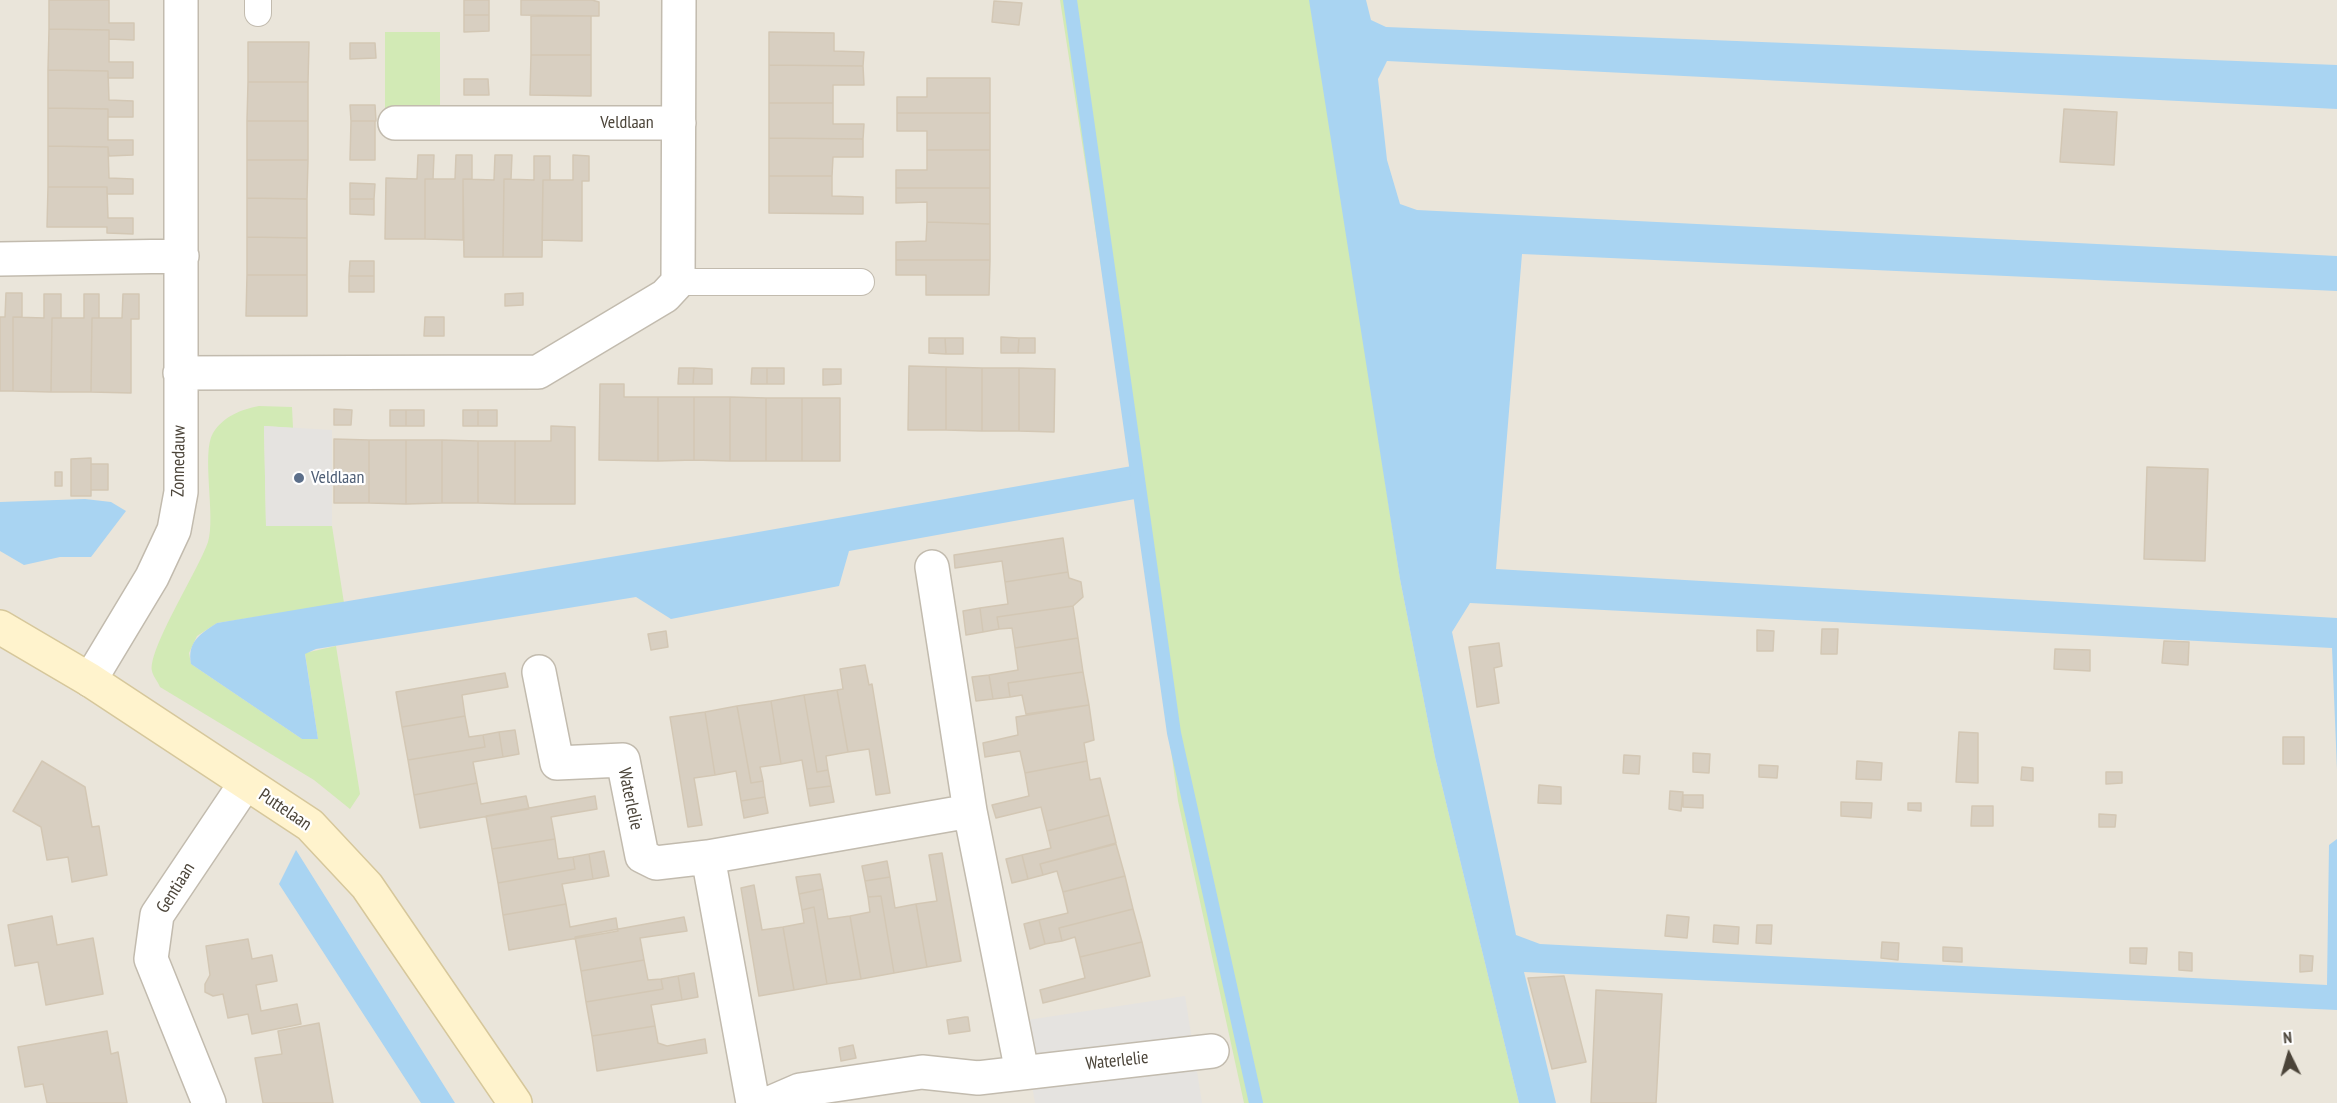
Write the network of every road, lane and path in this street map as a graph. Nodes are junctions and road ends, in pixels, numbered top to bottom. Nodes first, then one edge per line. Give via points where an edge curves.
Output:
1 (181, 0) edge
2 (680, 0) edge
3 (395, 123) dead end
4 (679, 123) junction
5 (182, 256) junction
6 (0, 258) edge
7 (678, 282) junction
8 (861, 282) dead end
9 (180, 372) junction
10 (932, 567) dead end
11 (0, 627) edge
12 (539, 672) dead end
13 (90, 680) junction
14 (245, 784) junction
15 (970, 811) junction
16 (708, 857) junction
17 (1212, 1051) dead end
18 (1022, 1071) junction
19 (209, 1103) edge
20 (515, 1103) edge
21 (753, 1103) edge
22 (770, 1103) edge

1 - 5 street, Zonnedauw
2 - 4 street, Veldlaan
3 - 4 street, Veldlaan
4 - 7 street, Veldlaan
5 - 6 street
5 - 9 street, Zonnedauw
7 - 8 lane
7 - 9 street via 664,296 538,372
9 - 13 street, Zonnedauw via 181,492 174,530 152,577
10 - 15 street
11 - 13 street, Puttelaan
12 - 16 street, Waterlelie via 557,763 623,760 642,856 656,864
13 - 14 street, Puttelaan
14 - 19 street, Gentiaan via 158,915 151,959
14 - 20 street, Puttelaan via 310,825 367,886
15 - 16 street, Waterlelie
15 - 18 street
16 - 21 street
17 - 18 street, Waterlelie
18 - 22 street, Waterlelie via 978,1078 922,1072 800,1090

